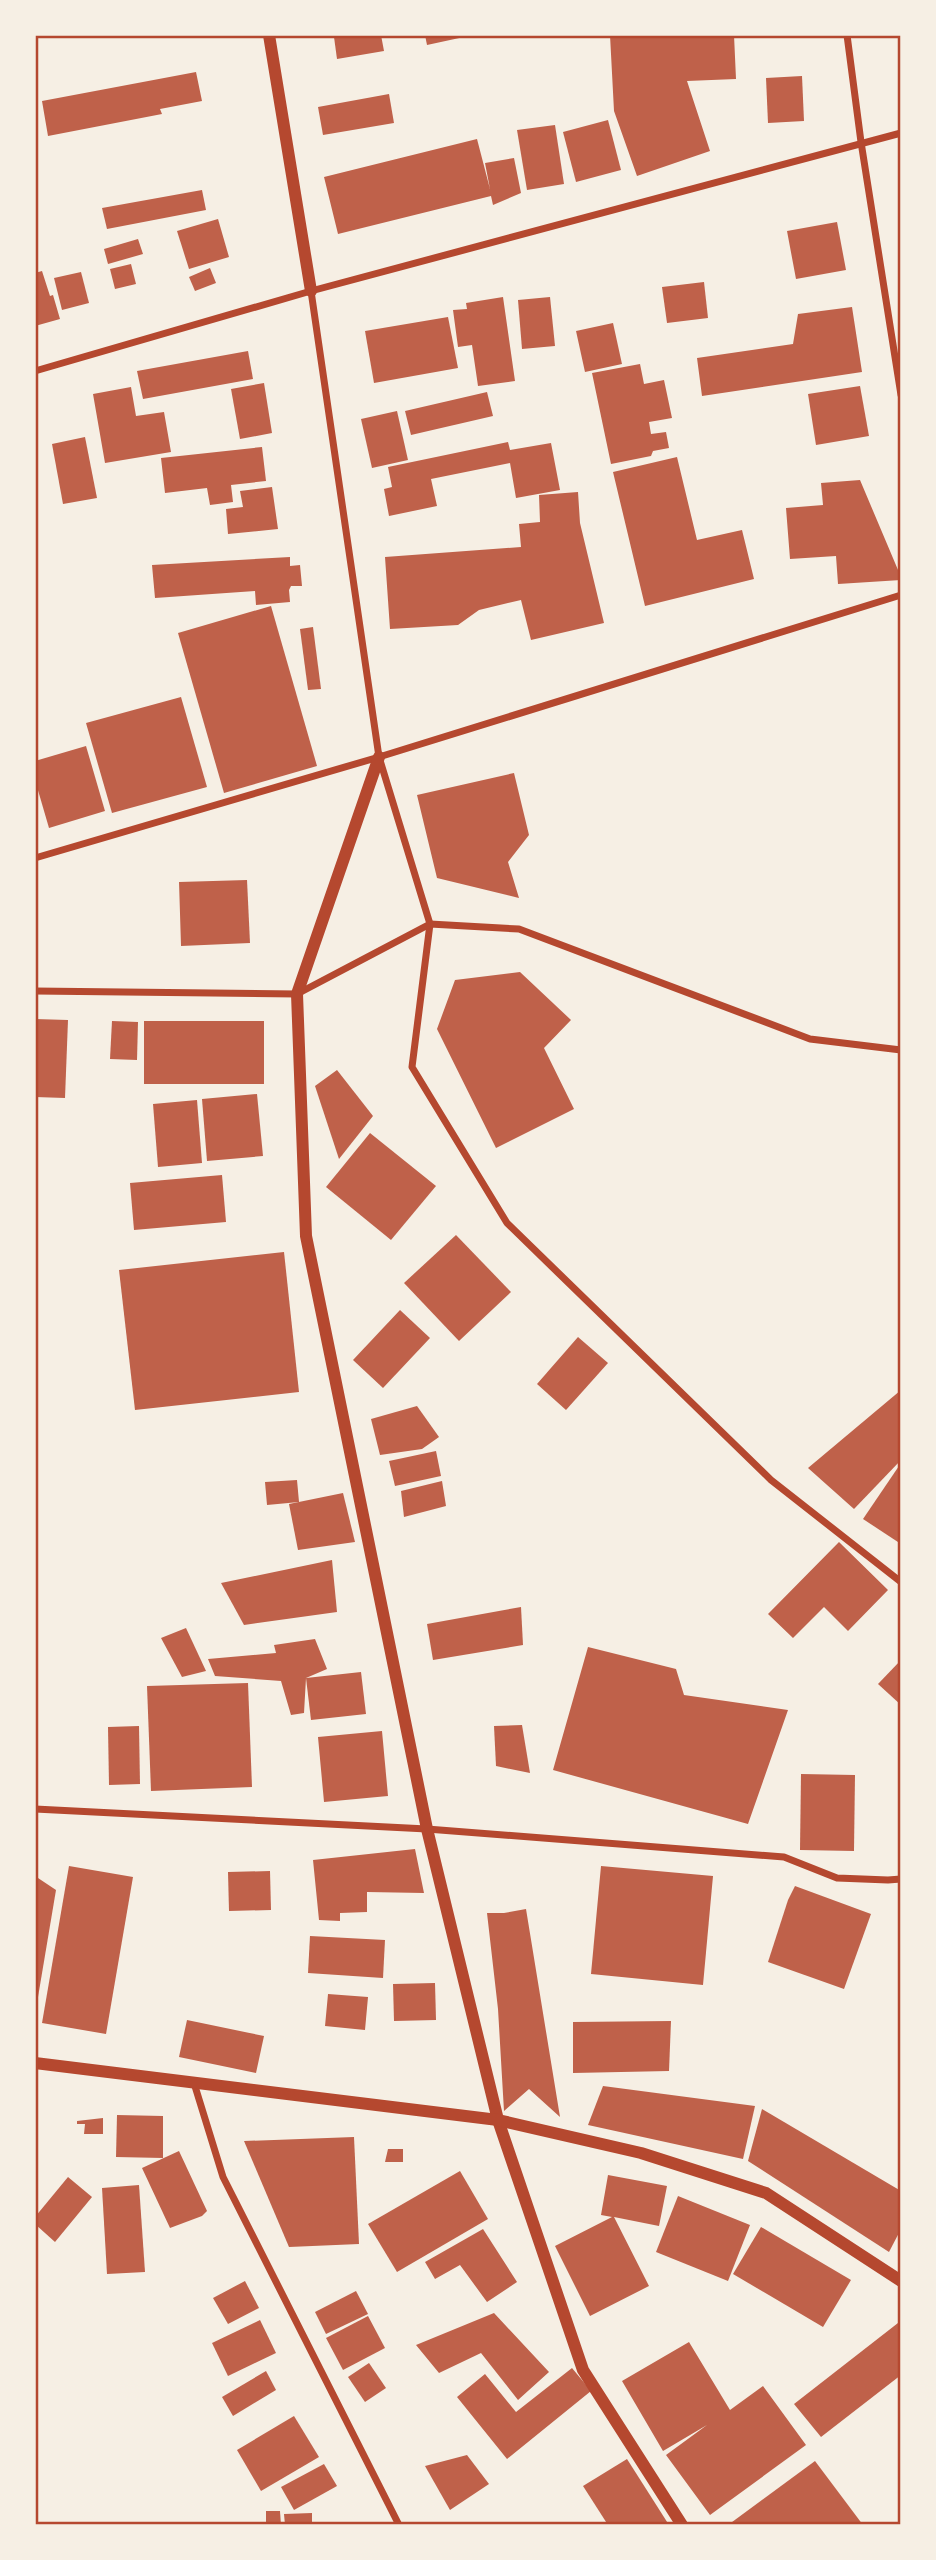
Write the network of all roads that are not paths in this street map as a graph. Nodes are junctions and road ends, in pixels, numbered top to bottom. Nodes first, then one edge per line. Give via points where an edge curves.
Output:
1 (269, 35) edge
2 (847, 35) edge
3 (901, 132) edge
4 (861, 142) junction
5 (311, 292) junction
6 (35, 371) edge
7 (901, 396) edge
8 (901, 595) edge
9 (379, 757) junction
10 (35, 859) edge
11 (430, 924) junction
12 (35, 990) edge
13 (297, 994) junction
14 (901, 1050) edge
15 (901, 1582) edge
16 (35, 1809) edge
17 (427, 1829) junction
18 (901, 1879) edge
19 (35, 2063) edge
20 (194, 2082) junction
21 (498, 2120) junction
22 (901, 2281) edge
23 (399, 2525) edge
24 (682, 2525) edge

1 - 5 street
2 - 4 street
3 - 4 street
4 - 5 street
4 - 7 street
5 - 6 street
5 - 9 street
8 - 9 street
9 - 10 street
9 - 11 street
9 - 13 street
11 - 13 street
11 - 14 street via 519,929 810,1040
11 - 15 street via 412,1067 507,1223 771,1480
12 - 13 street
13 - 17 street via 306,1237
16 - 17 street
17 - 18 street via 784,1857 837,1878
17 - 21 street
19 - 20 street
20 - 21 street
20 - 23 street via 223,2177
21 - 22 street via 640,2153 766,2193
21 - 24 street via 583,2370

